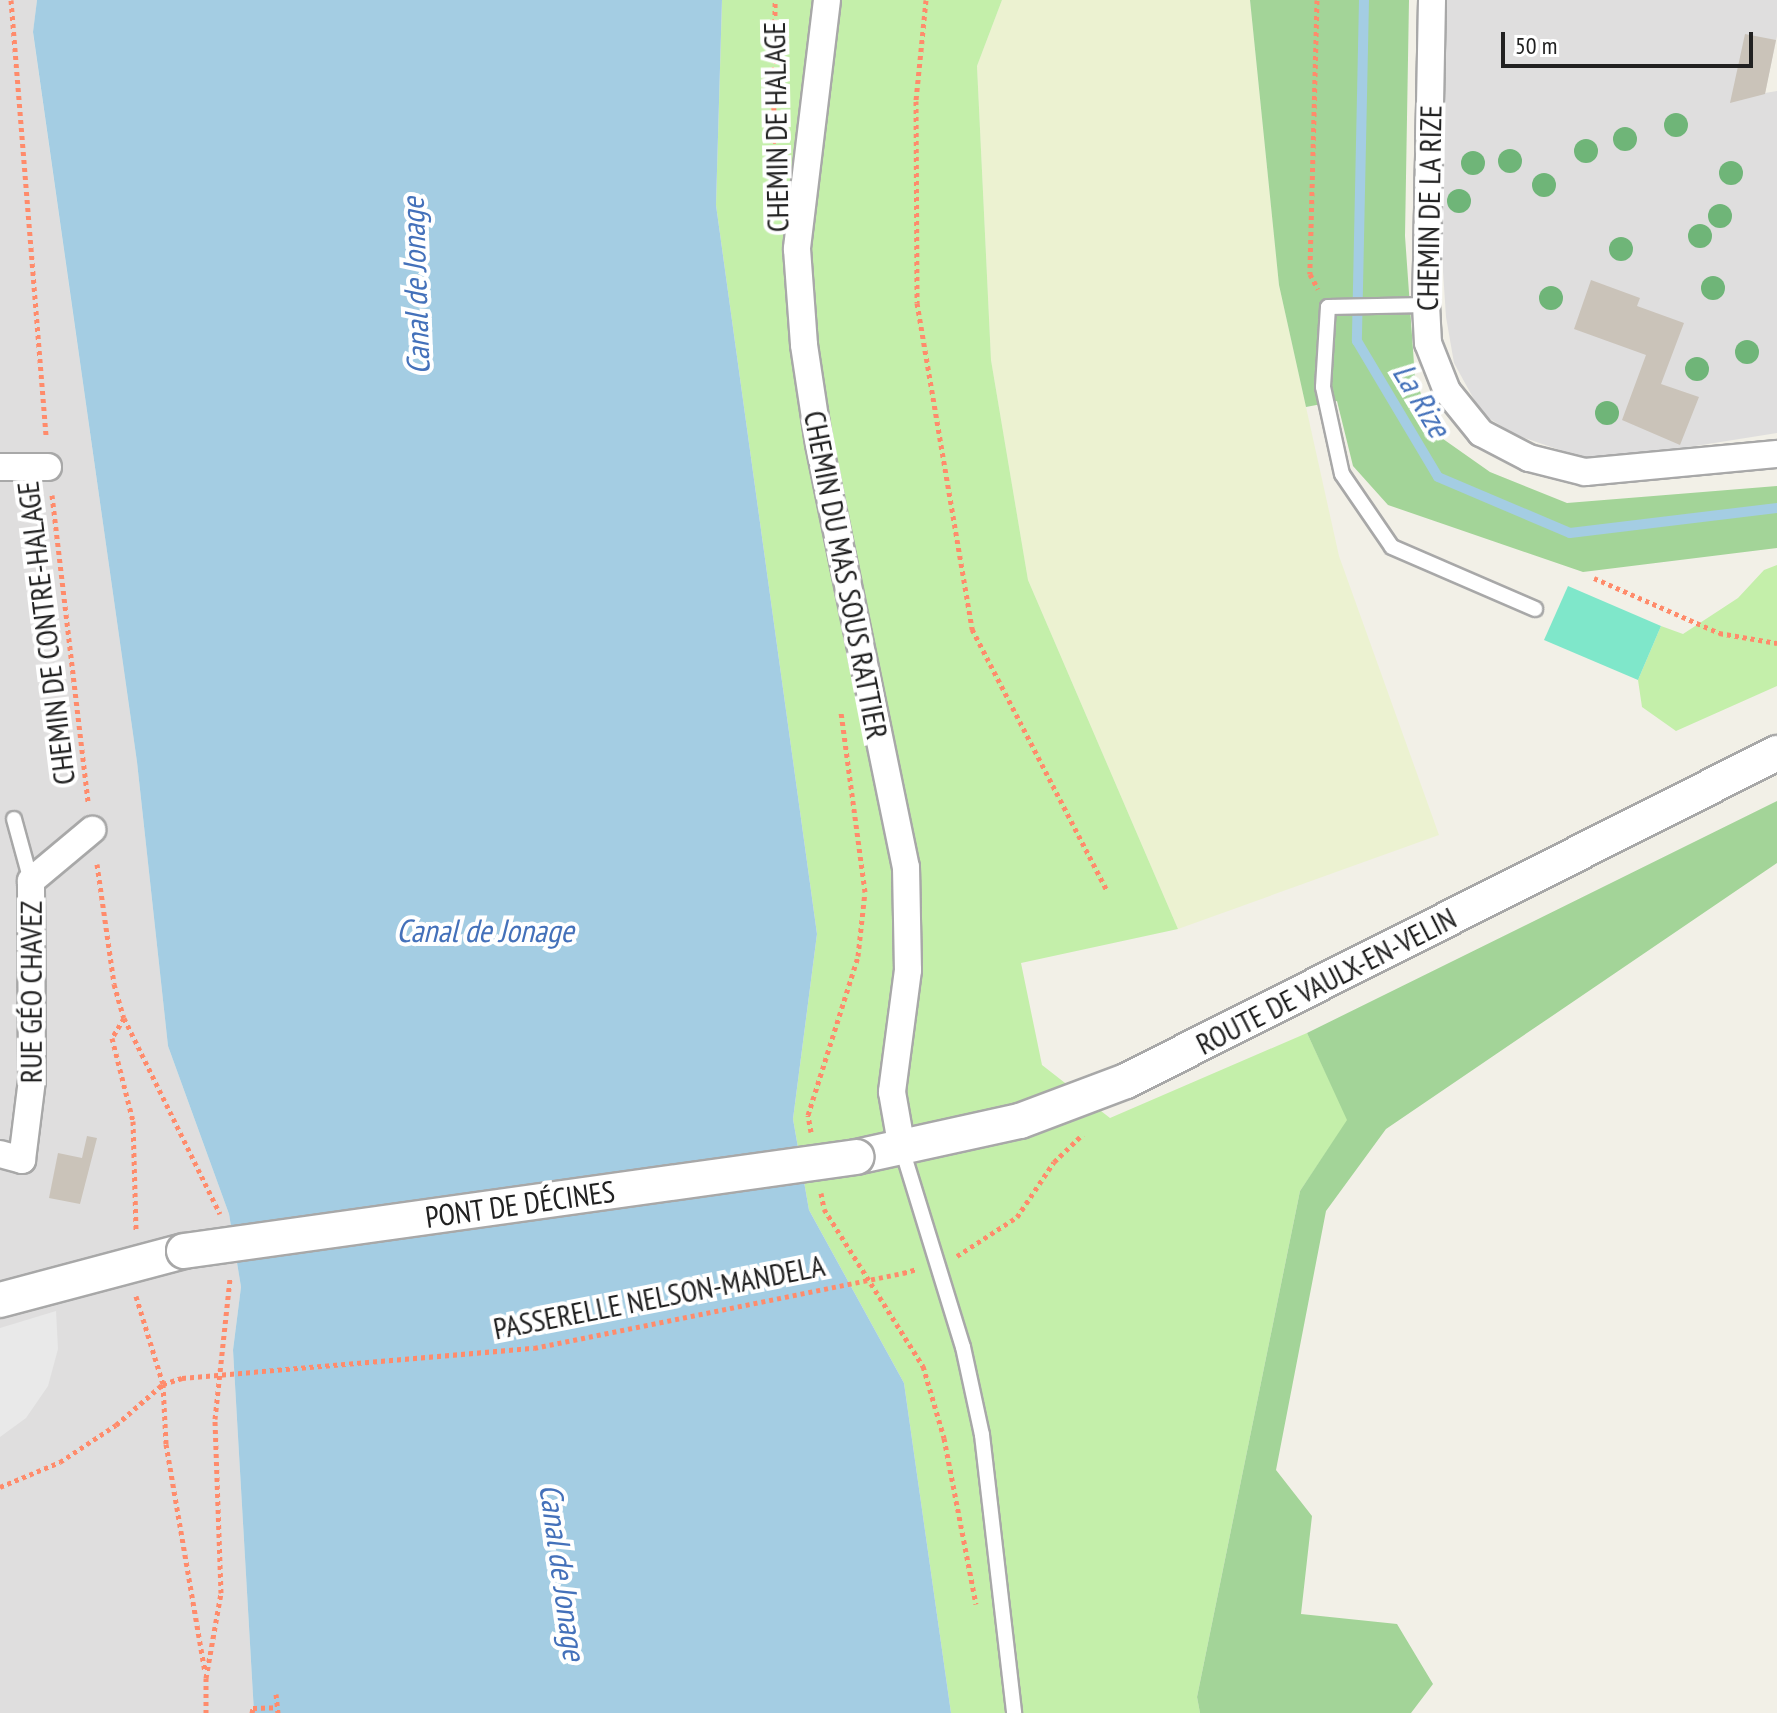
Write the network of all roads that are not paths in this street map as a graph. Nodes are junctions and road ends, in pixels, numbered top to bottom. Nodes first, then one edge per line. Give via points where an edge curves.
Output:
1 (827, 0) edge
2 (1432, 0) edge
3 (1426, 305) junction
4 (1777, 454) edge
5 (0, 467) edge
6 (48, 467) road end
7 (1535, 609) dead end
8 (1777, 753) edge
9 (14, 819) dead end
10 (92, 830) road end
11 (31, 881) junction
12 (902, 1149) junction
13 (0, 1154) edge
14 (856, 1157) joint
15 (0, 1300) edge
16 (1014, 1713) edge

1 - 12 street, CHEMIN DU MAS SOUS RATTIER via 798,265 819,444 906,867 908,970 892,1092
2 - 3 street, CHEMIN DE LA RIZE
3 - 4 street, CHEMIN DE LA RIZE via 1428,343 1447,391 1481,433 1529,458 1585,472
3 - 7 lane via 1328,307 1323,387 1342,474 1392,547
5 - 6 street
8 - 12 street, ROUTE DE VAULX-EN-VELIN via 1126,1081 1020,1121
9 - 11 lane
10 - 11 street, RUE GÉO CHAVEZ
11 - 13 street, RUE GÉO CHAVEZ via 32,1080 22,1160
12 - 14 street, ROUTE DE VAULX-EN-VELIN
12 - 16 lane via 963,1347 982,1435
14 - 15 street, PONT DE DÉCINES, bridge via 184,1251

